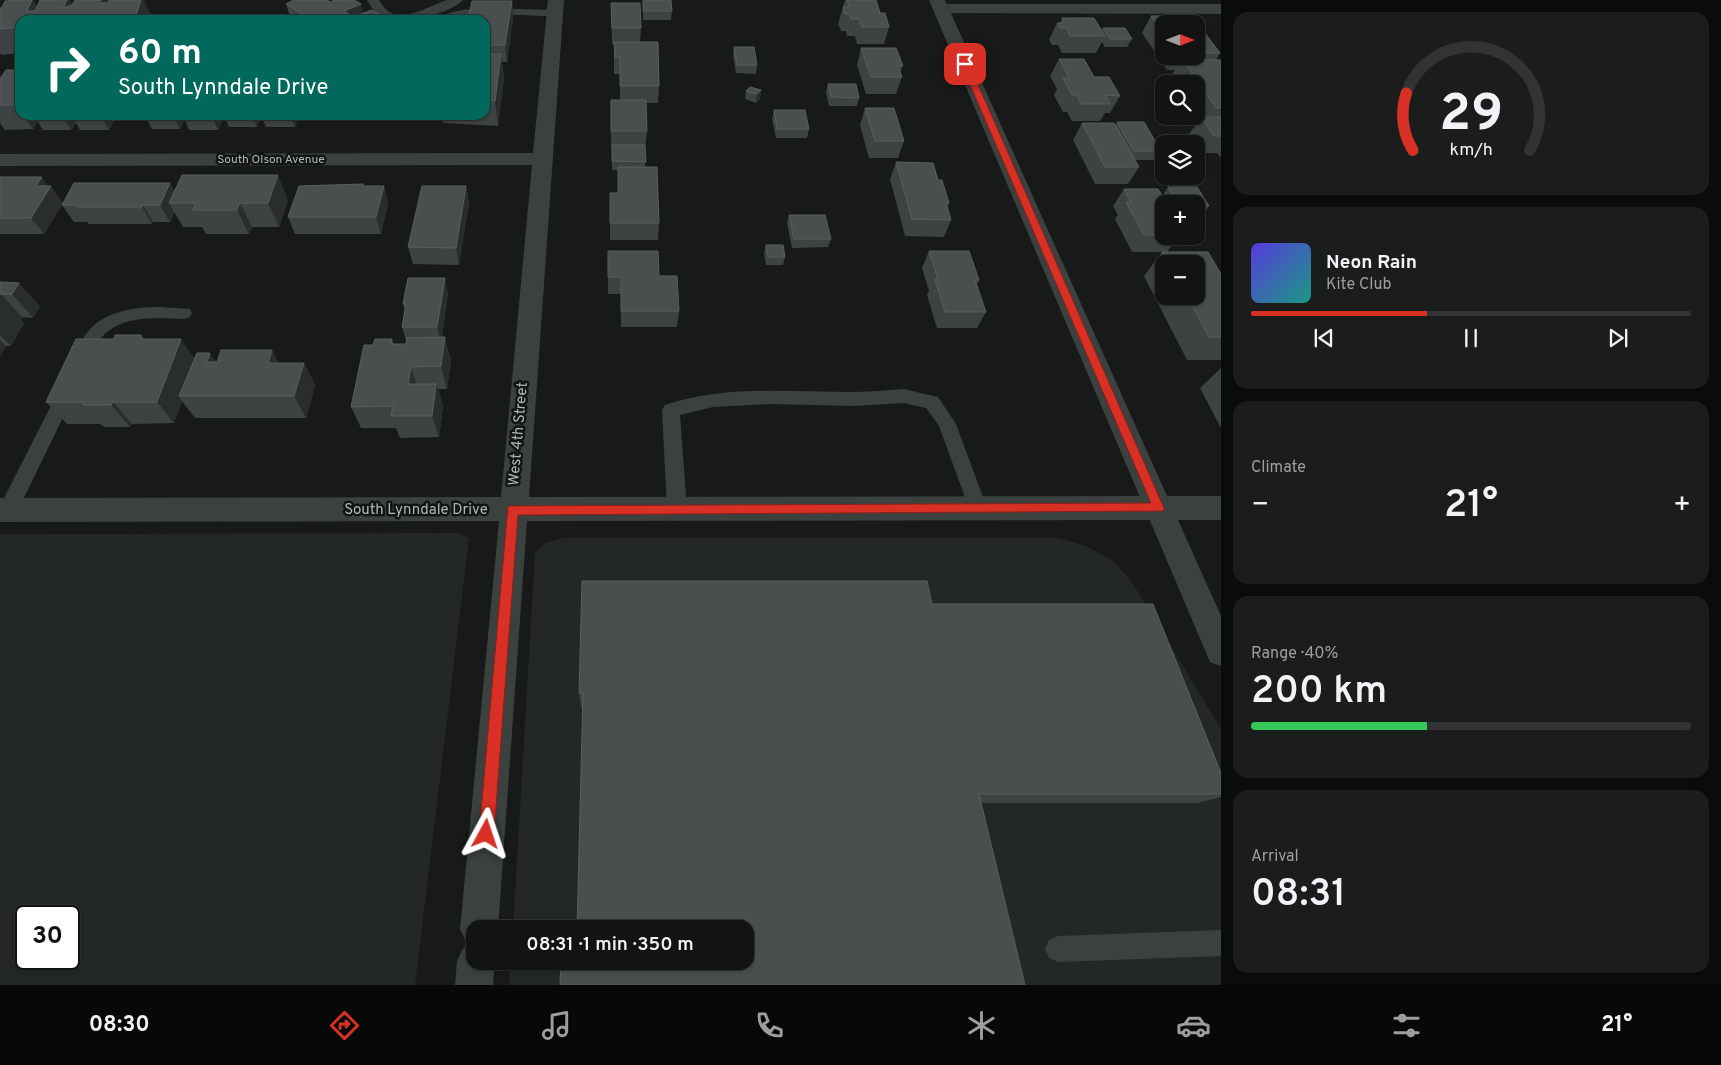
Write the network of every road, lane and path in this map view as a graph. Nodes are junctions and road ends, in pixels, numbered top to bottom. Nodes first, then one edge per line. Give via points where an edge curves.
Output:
1 (373, 0) edge
2 (457, 0) edge
3 (939, 5) edge
4 (555, 6) edge
5 (1214, 10) edge
6 (390, 15) edge
7 (421, 15) edge
8 (457, 15) edge
9 (543, 159) junction
10 (0, 160) edge
11 (184, 313) dead end
12 (978, 508) junction
13 (1159, 508) junction
14 (1221, 508) edge
15 (677, 509) junction
16 (4, 510) edge
17 (512, 510) junction
18 (1221, 651) edge
19 (480, 920) edge
20 (1221, 943) edge
21 (1058, 949) dead end
22 (475, 970) edge
23 (474, 985) edge

1 - 6 lane via 382,13
2 - 7 lane
3 - 5 street
3 - 13 street
4 - 8 lane
4 - 9 street, West 4th Street
9 - 10 street, South Olson Avenue
9 - 17 street, West 4th Street
11 - 16 lane via 131,313 109,323 93,337
12 - 13 street, South Lynndale Drive
12 - 15 street, South Lynndale Drive
12 - 15 lane via 947,424 932,402 904,396 713,400 671,410
13 - 14 street, South Lynndale Drive
13 - 18 street
15 - 17 street, South Lynndale Drive
16 - 17 street, South Lynndale Drive
17 - 19 street, West 4th Street
20 - 21 lane
22 - 23 street

